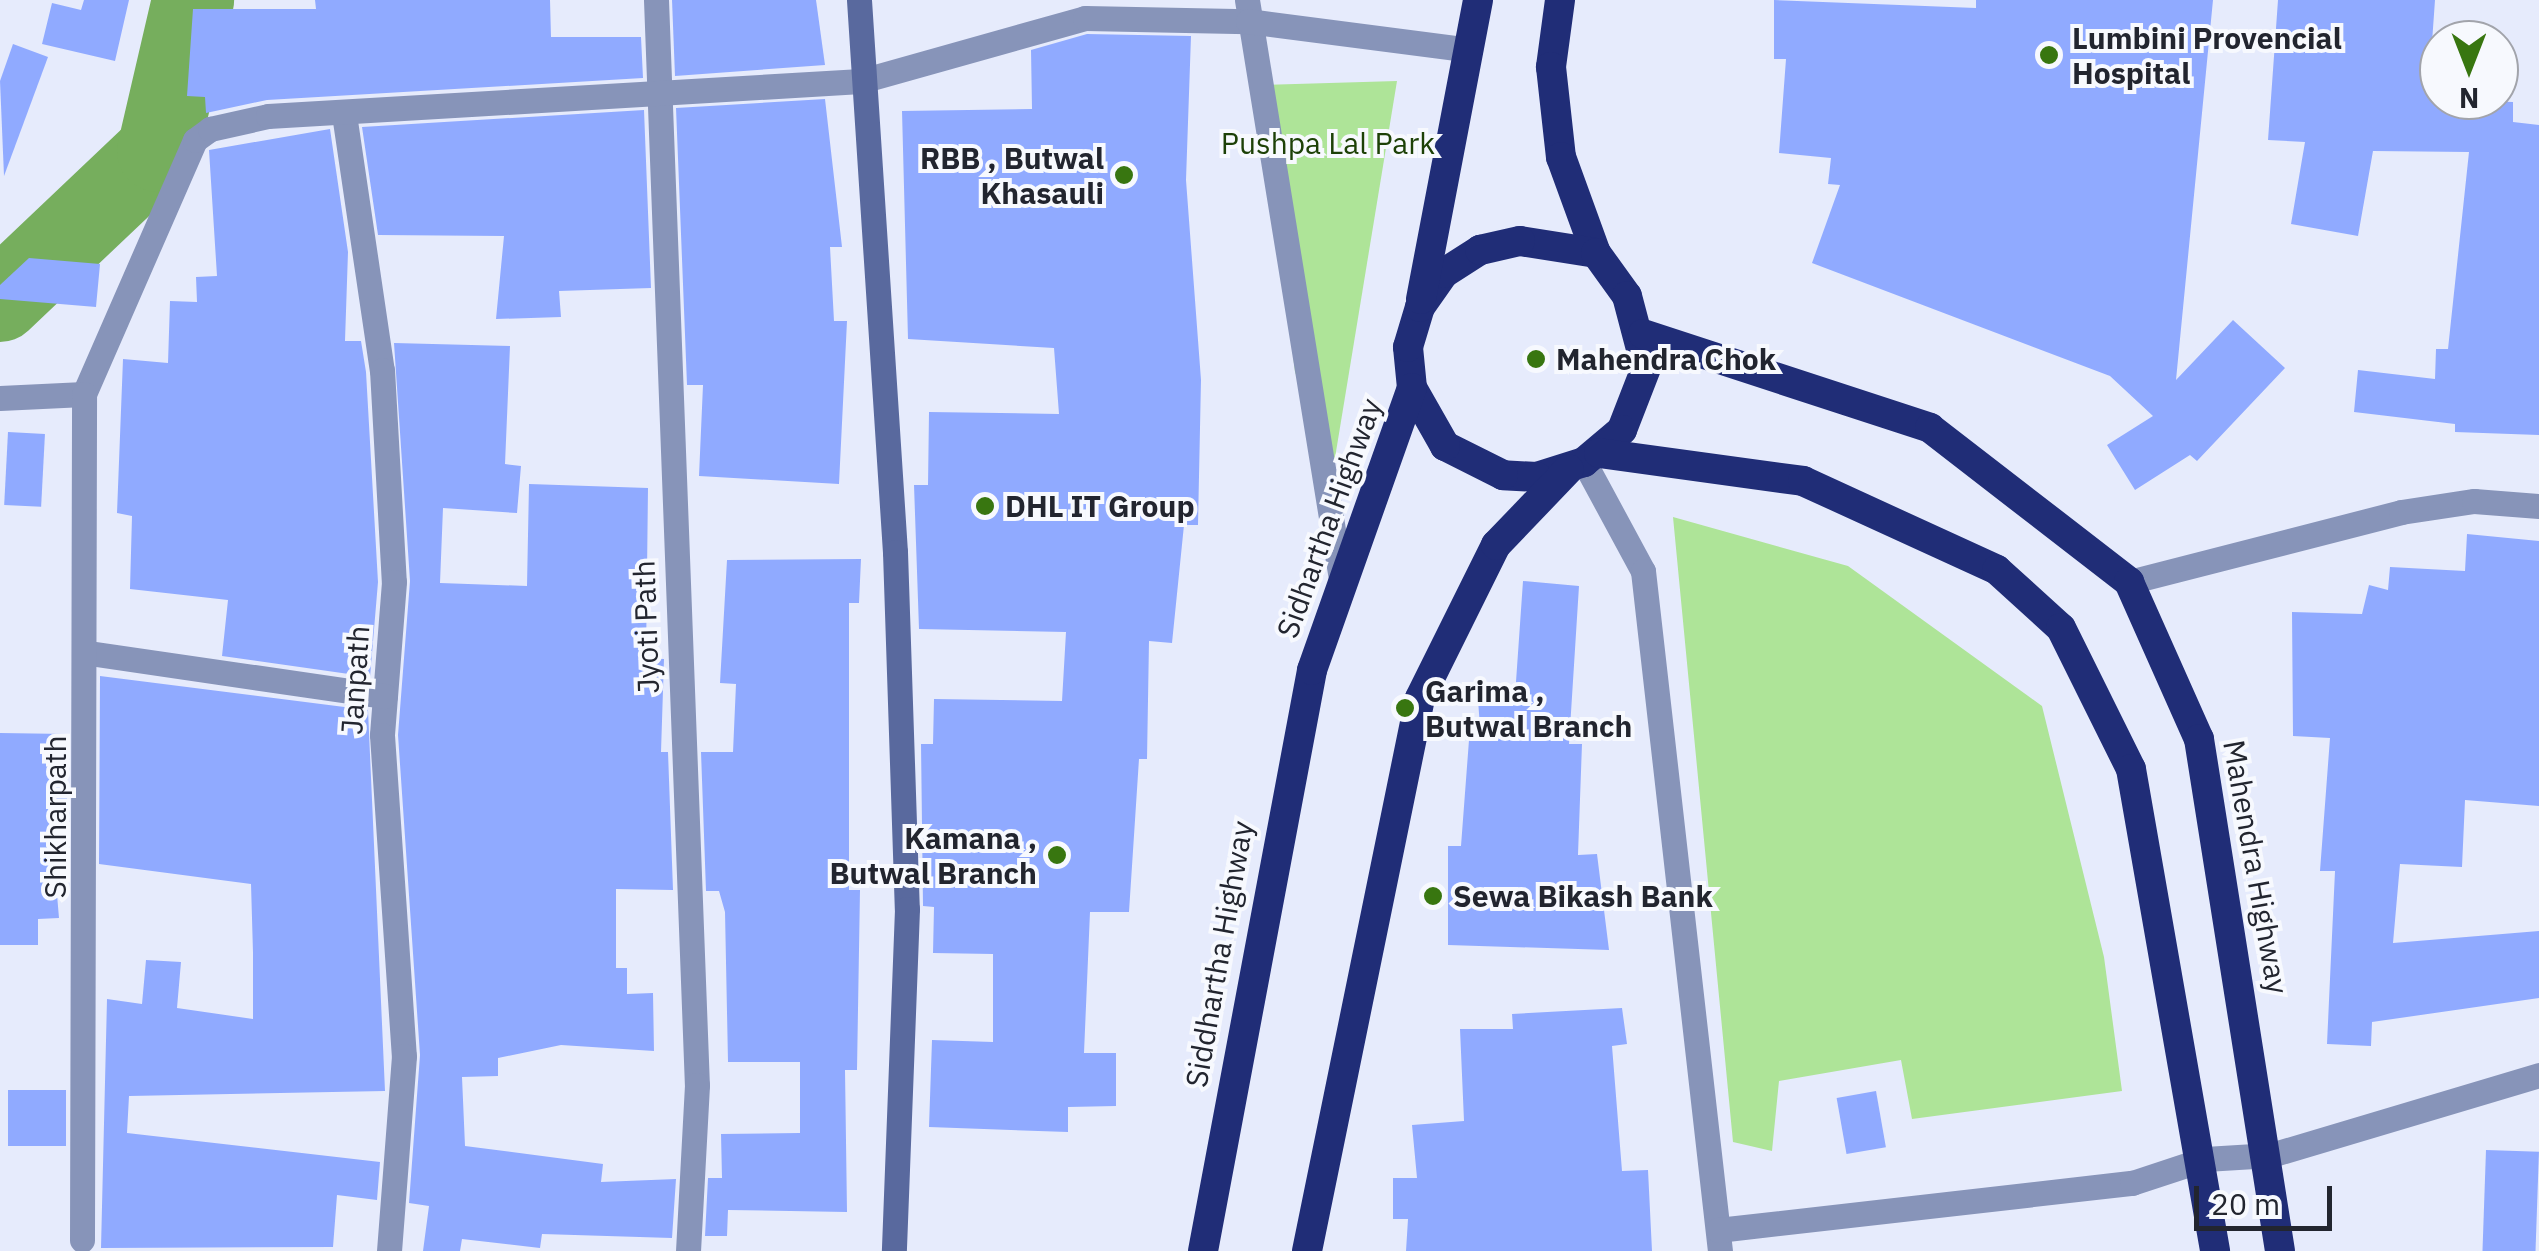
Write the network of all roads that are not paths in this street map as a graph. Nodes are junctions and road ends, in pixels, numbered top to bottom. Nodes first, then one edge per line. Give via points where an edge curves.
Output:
1 (656, 0) edge
2 (859, 0) edge
3 (1478, 0) edge
4 (1560, 0) edge
5 (1248, 10) edge
6 (1470, 50) junction
7 (862, 81) junction
8 (657, 97) junction
9 (344, 114) junction
10 (1596, 253) junction
11 (1420, 306) junction
12 (1643, 334) junction
13 (1412, 388) junction
14 (84, 394) junction
15 (0, 398) edge
16 (1584, 462) junction
17 (2539, 506) edge
18 (2128, 582) junction
19 (1342, 586) junction
20 (89, 653) junction
21 (1312, 670) joint
22 (384, 696) junction
23 (2539, 1075) edge
24 (2271, 1155) junction
25 (2206, 1158) junction
26 (82, 1240) dead end
27 (1719, 1240) edge
28 (389, 1251) edge
29 (688, 1251) edge
30 (894, 1251) edge
31 (1203, 1251) edge
32 (1308, 1251) edge
33 (2215, 1251) edge
34 (2280, 1251) edge

1 - 8 street, Jyoti Path
2 - 7 street
3 - 6 highway
4 - 10 highway via 1551,68 1561,157
5 - 6 street
5 - 7 street via 1085,18
5 - 19 street
6 - 11 highway
7 - 8 street
7 - 30 street via 896,552 907,909
8 - 9 street
8 - 29 street, Jyoti Path via 698,1085
9 - 14 street via 268,116 195,140
9 - 22 street, Janpath via 382,370 394,582
10 - 11 highway via 1520,241 1480,250 1444,273
10 - 12 highway
11 - 13 highway via 1408,347
12 - 16 highway via 1638,400
12 - 18 highway, Mahendra Highway via 1930,428
13 - 16 highway via 1424,420 1472,465 1504,476
13 - 19 highway, Sidhartha Highway
14 - 15 street
14 - 20 street, Shikharpath
16 - 25 highway via 1804,481 1996,570 2061,628 2130,769
16 - 27 street via 1643,571
16 - 32 highway via 1496,545 1420,698
17 - 18 street via 2474,501 2400,512
18 - 24 highway, Mahendra Highway via 2198,739
19 - 21 highway, Sidhartha Highway
20 - 22 street
20 - 26 street, Shikharpath
21 - 31 highway, Siddhartha Highway
22 - 28 street, Janpath via 404,1056
23 - 24 street
24 - 25 street
24 - 34 highway, Mahendra Highway
25 - 27 street via 2062,1194
25 - 33 highway

